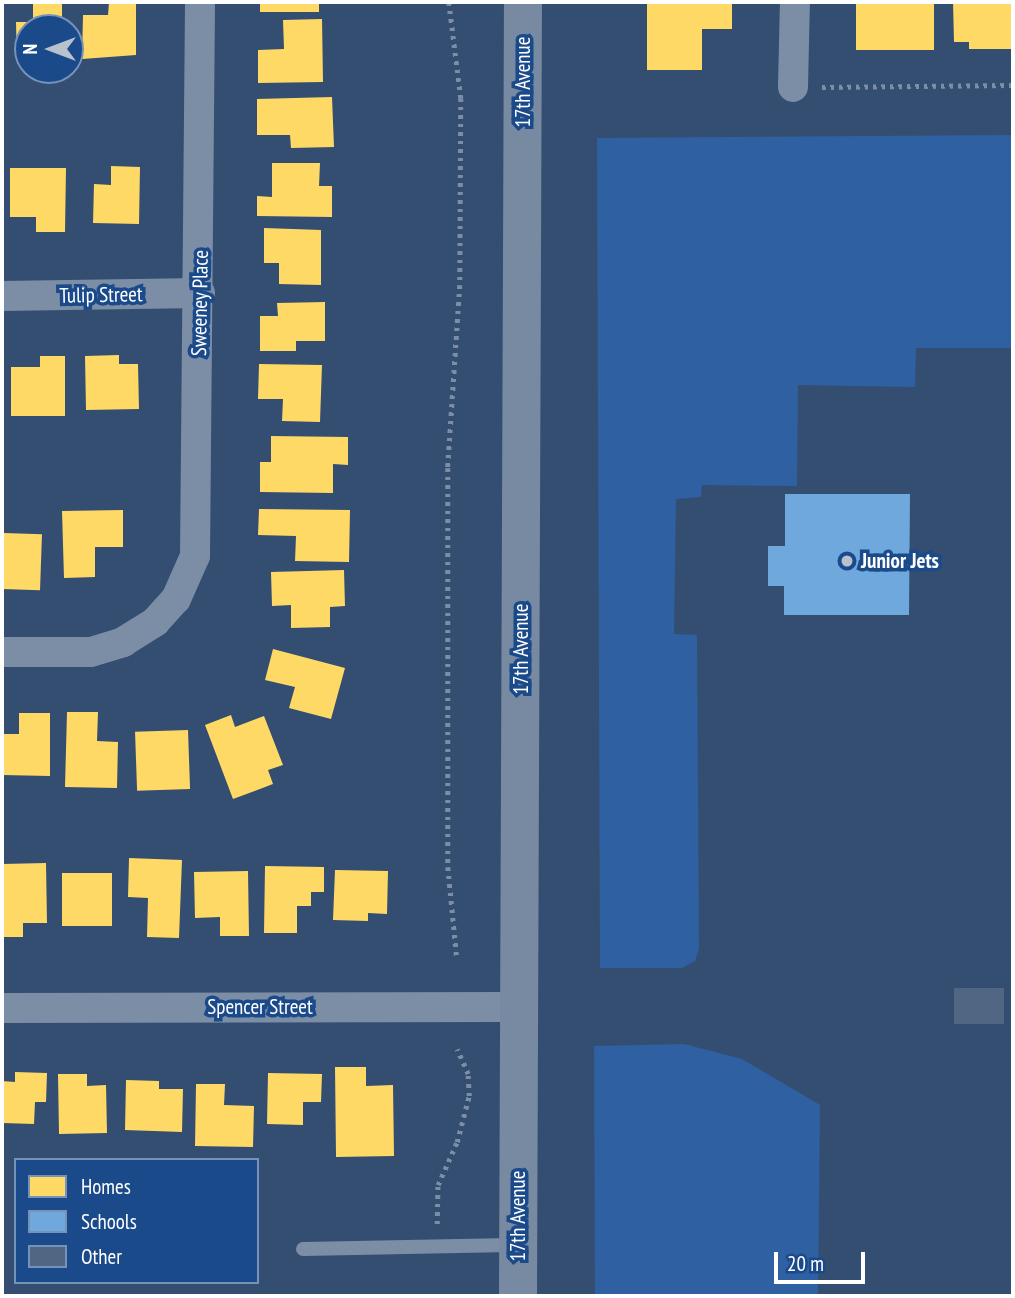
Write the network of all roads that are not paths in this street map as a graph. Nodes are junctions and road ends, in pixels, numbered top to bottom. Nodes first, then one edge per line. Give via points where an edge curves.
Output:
1 (200, 2) edge
2 (523, 2) edge
3 (795, 2) edge
4 (793, 87) road end
5 (200, 293) junction
6 (2, 296) edge
7 (2, 652) edge
8 (519, 1007) junction
9 (2, 1008) edge
10 (518, 1245) junction
11 (303, 1249) dead end
12 (518, 1296) edge

1 - 5 street, Sweeney Place
2 - 8 main road, 17th Avenue
3 - 4 street
5 - 6 street, Tulip Street
5 - 7 street, Sweeney Place via 195,556 176,599 155,622 123,642 91,652
8 - 9 street, Spencer Street
8 - 10 main road, 17th Avenue
10 - 11 lane
10 - 12 main road, 17th Avenue

